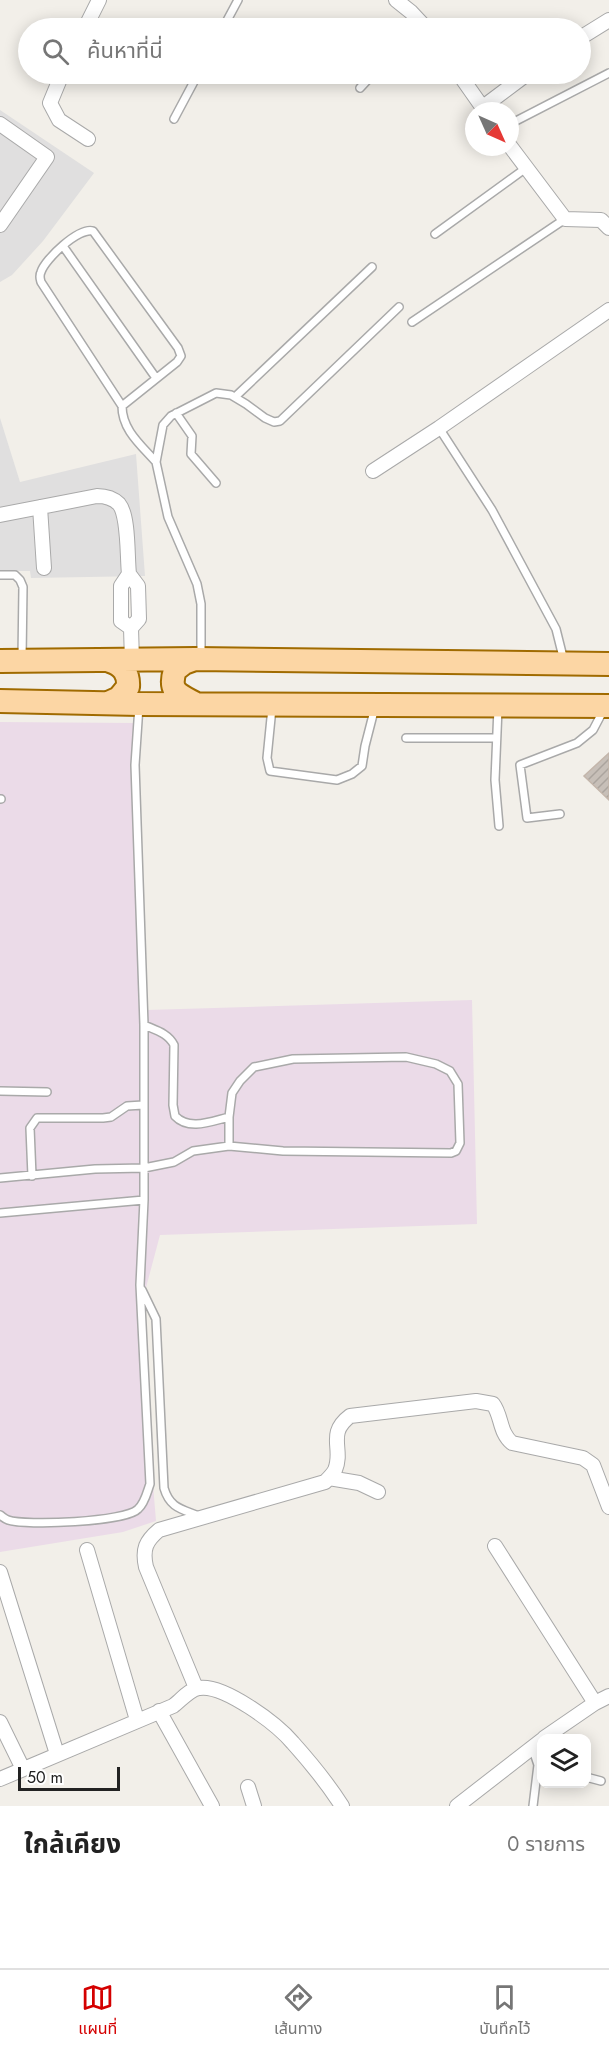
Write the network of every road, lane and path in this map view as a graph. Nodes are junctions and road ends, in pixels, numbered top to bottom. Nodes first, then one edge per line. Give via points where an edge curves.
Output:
1 (99, 0) edge
2 (238, 0) edge
3 (396, 0) edge
4 (90, 18) edge
5 (228, 18) edge
6 (413, 18) edge
7 (609, 20) edge
8 (591, 31) edge
9 (609, 73) edge
10 (591, 82) edge
11 (59, 84) edge
12 (193, 84) edge
13 (364, 84) edge
14 (466, 84) edge
15 (515, 84) edge
16 (588, 84) edge
17 (360, 88) dead end
18 (479, 102) edge
19 (493, 102) edge
20 (174, 119) dead end
21 (519, 119) edge
22 (0, 124) edge
23 (88, 139) dead end
24 (517, 156) edge
25 (526, 168) junction
26 (565, 219) junction
27 (0, 225) edge
28 (609, 228) edge
29 (435, 234) dead end
30 (63, 246) junction
31 (372, 267) dead end
32 (399, 307) dead end
33 (609, 310) edge
34 (412, 322) dead end
35 (156, 378) junction
36 (235, 397) junction
37 (122, 406) junction
38 (176, 413) junction
39 (439, 428) junction
40 (156, 462) junction
41 (373, 471) dead end
42 (216, 483) dead end
43 (40, 507) junction
44 (0, 515) edge
45 (44, 568) dead end
46 (0, 575) edge
47 (199, 659) junction
48 (11, 661) edge
49 (121, 661) junction
50 (564, 663) junction
51 (609, 664) edge
52 (0, 701) edge
53 (108, 703) junction
54 (139, 704) junction
55 (196, 704) junction
56 (273, 704) junction
57 (375, 705) junction
58 (498, 705) junction
59 (607, 706) edge
60 (406, 738) dead end
61 (496, 738) junction
62 (560, 814) dead end
63 (499, 826) dead end
64 (144, 1025) junction
65 (0, 1091) edge
66 (48, 1092) dead end
67 (143, 1105) junction
68 (229, 1117) junction
69 (230, 1146) junction
70 (144, 1168) junction
71 (32, 1176) junction
72 (0, 1178) edge
73 (144, 1200) junction
74 (0, 1213) edge
75 (140, 1285) junction
76 (329, 1478) junction
77 (378, 1492) dead end
78 (609, 1507) edge
79 (0, 1515) edge
80 (204, 1517) junction
81 (495, 1546) dead end
82 (87, 1550) dead end
83 (0, 1572) edge
84 (196, 1688) junction
85 (609, 1696) edge
86 (595, 1703) junction
87 (159, 1711) junction
88 (137, 1720) junction
89 (0, 1722) edge
90 (550, 1734) edge
91 (537, 1744) edge
92 (57, 1754) junction
93 (23, 1768) junction
94 (0, 1779) edge
95 (591, 1779) edge
96 (601, 1781) dead end
97 (537, 1783) edge
98 (248, 1787) dead end
99 (338, 1805) edge
100 (212, 1806) edge
101 (254, 1806) edge
102 (457, 1806) edge
103 (533, 1806) edge

1 - 4 street
2 - 5 lane
3 - 6 street
7 - 8 street
9 - 10 lane
11 - 23 street via 50,103 59,120
12 - 20 lane
13 - 17 lane
14 - 18 street
15 - 19 street
16 - 21 lane
22 - 27 street via 47,157
24 - 25 street
25 - 26 street
25 - 29 lane
26 - 28 street via 601,220
26 - 34 lane
30 - 35 lane
30 - 35 lane via 81,232 93,231 178,348 181,356 177,362
30 - 37 lane via 44,266 41,282
31 - 36 lane
32 - 36 lane via 280,421 266,418
33 - 39 street
35 - 37 lane
36 - 38 lane via 216,393
37 - 40 lane via 126,429
38 - 40 lane via 163,425
38 - 42 lane via 192,436 191,454
39 - 41 street
39 - 50 lane via 492,510 551,619
40 - 47 lane via 168,517 197,584 201,604
43 - 44 street
43 - 45 street
43 - 49 street via 104,496 118,504 124,514 129,574 121,586 121,621 132,628
46 - 48 lane via 15,575 23,587
47 - 49 main road
47 - 50 main road
47 - 55 main road via 175,670 172,684 174,691
48 - 49 main road
49 - 53 main road via 117,663 127,674 128,687
50 - 51 main road
52 - 53 main road
53 - 54 main road
54 - 55 main road
54 - 64 lane via 135,765
55 - 56 main road
56 - 57 main road
56 - 57 lane via 267,758 270,771 337,780 362,766
57 - 58 main road
58 - 59 main road
58 - 61 lane
59 - 62 lane via 593,730 577,743 520,765 527,818
60 - 61 lane
61 - 63 lane
64 - 67 lane
64 - 68 lane via 163,1033 174,1045 173,1105 180,1122 193,1124
65 - 66 lane
67 - 70 lane
67 - 71 lane via 127,1106 111,1117 37,1118 30,1128
68 - 69 lane
68 - 69 lane via 232,1093 254,1067 293,1059 406,1058 450,1071 458,1084 460,1143 451,1154
69 - 70 lane via 193,1151 174,1162
70 - 71 lane
70 - 73 lane
71 - 72 lane
73 - 74 lane
73 - 75 lane
75 - 79 lane via 150,1484 138,1510 127,1516 72,1522 8,1520
75 - 80 lane via 156,1319 167,1499
76 - 77 street via 359,1483
76 - 78 street via 337,1460 336,1432 350,1416 484,1401 498,1411 504,1436 512,1443 583,1458 593,1465
76 - 80 street via 313,1487
80 - 84 street via 159,1530 148,1539 143,1553
81 - 86 street
82 - 88 street
83 - 92 street
84 - 87 street via 173,1706
84 - 99 street via 226,1692 281,1731
85 - 86 street
86 - 90 street
87 - 88 street
87 - 100 street
88 - 92 street
89 - 93 street
91 - 102 street
92 - 93 street
93 - 94 street
95 - 96 lane
97 - 103 lane
98 - 101 street

